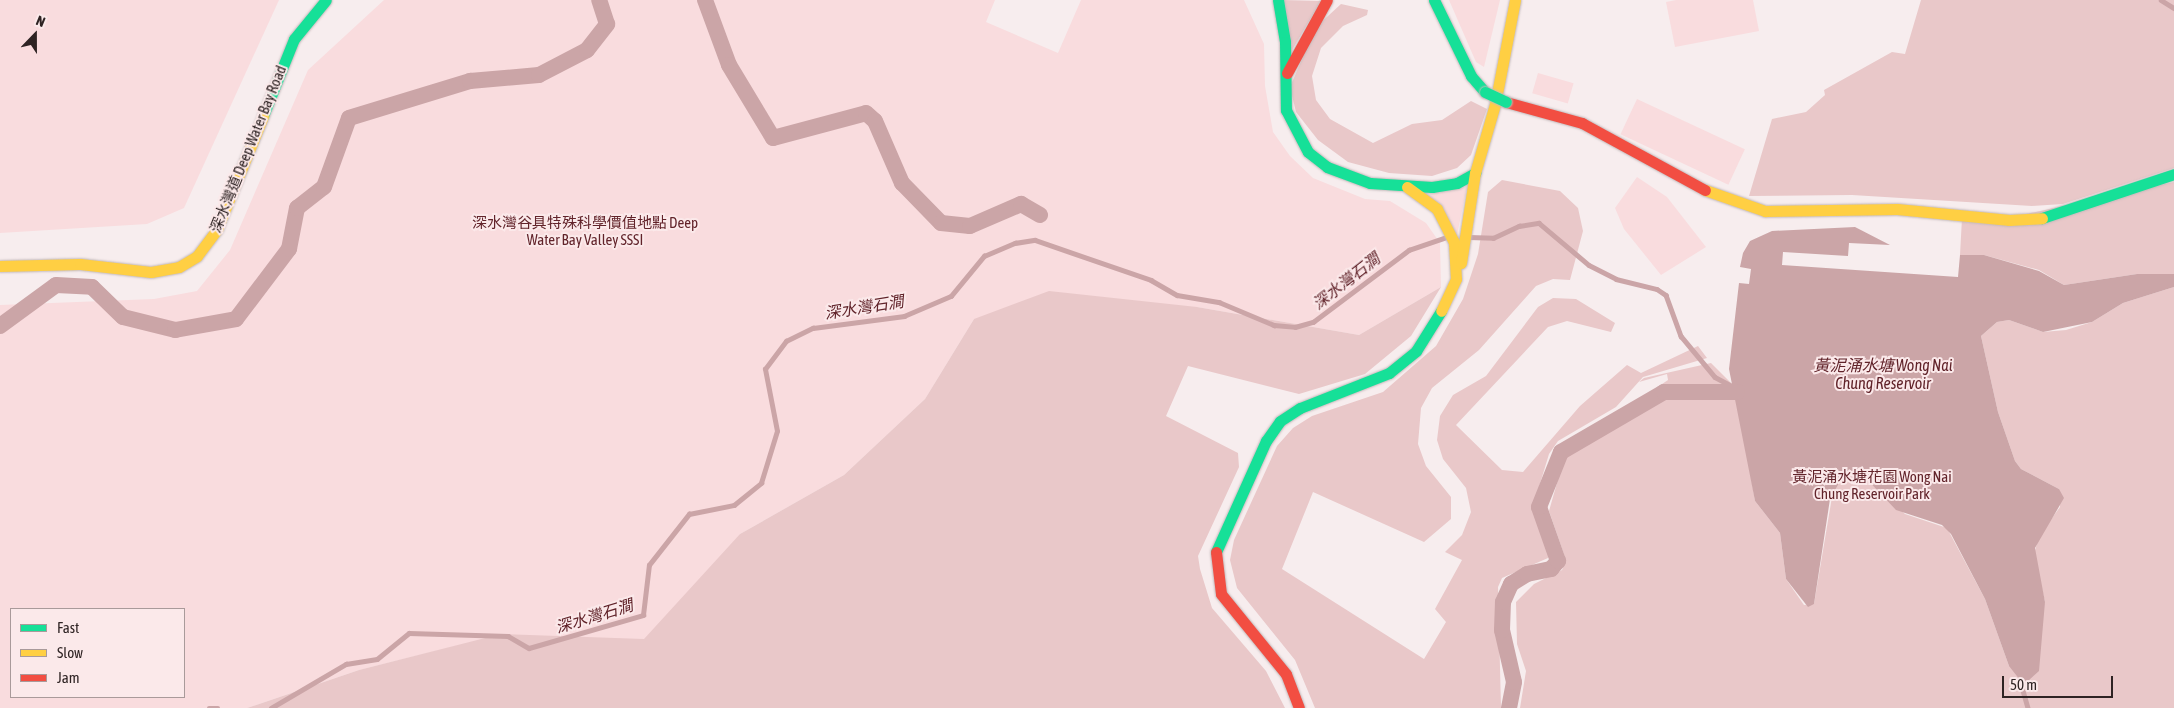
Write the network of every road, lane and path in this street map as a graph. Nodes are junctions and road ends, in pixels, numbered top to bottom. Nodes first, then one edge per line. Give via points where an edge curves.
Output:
1 (326, 0) edge
2 (1278, 0) edge
3 (1327, 0) edge
4 (1434, 0) edge
5 (1515, 0) edge
6 (1286, 74) junction
7 (1475, 173) junction
8 (2174, 174) edge
9 (1407, 187) junction
10 (1460, 244) junction
11 (0, 266) edge
12 (1299, 708) edge

1 - 11 main road, 深水灣道 Deep Water Bay Road via 294,39 217,228 197,256 179,267 151,272 80,264
2 - 6 main road
3 - 6 main road
4 - 8 main road, bridge via 1471,76 1485,92 1506,102 1582,123 1723,200 1765,210 1897,209 2009,220 2051,218
5 - 7 main road via 1495,104
6 - 9 main road via 1286,110 1308,152 1352,177
7 - 9 main road via 1444,185
7 - 10 main road via 1470,227
9 - 10 main road via 1437,209
10 - 12 main road via 1456,279 1429,334 1398,367 1369,384 1292,412 1275,426 1217,547 1214,569 1221,594 1286,674

